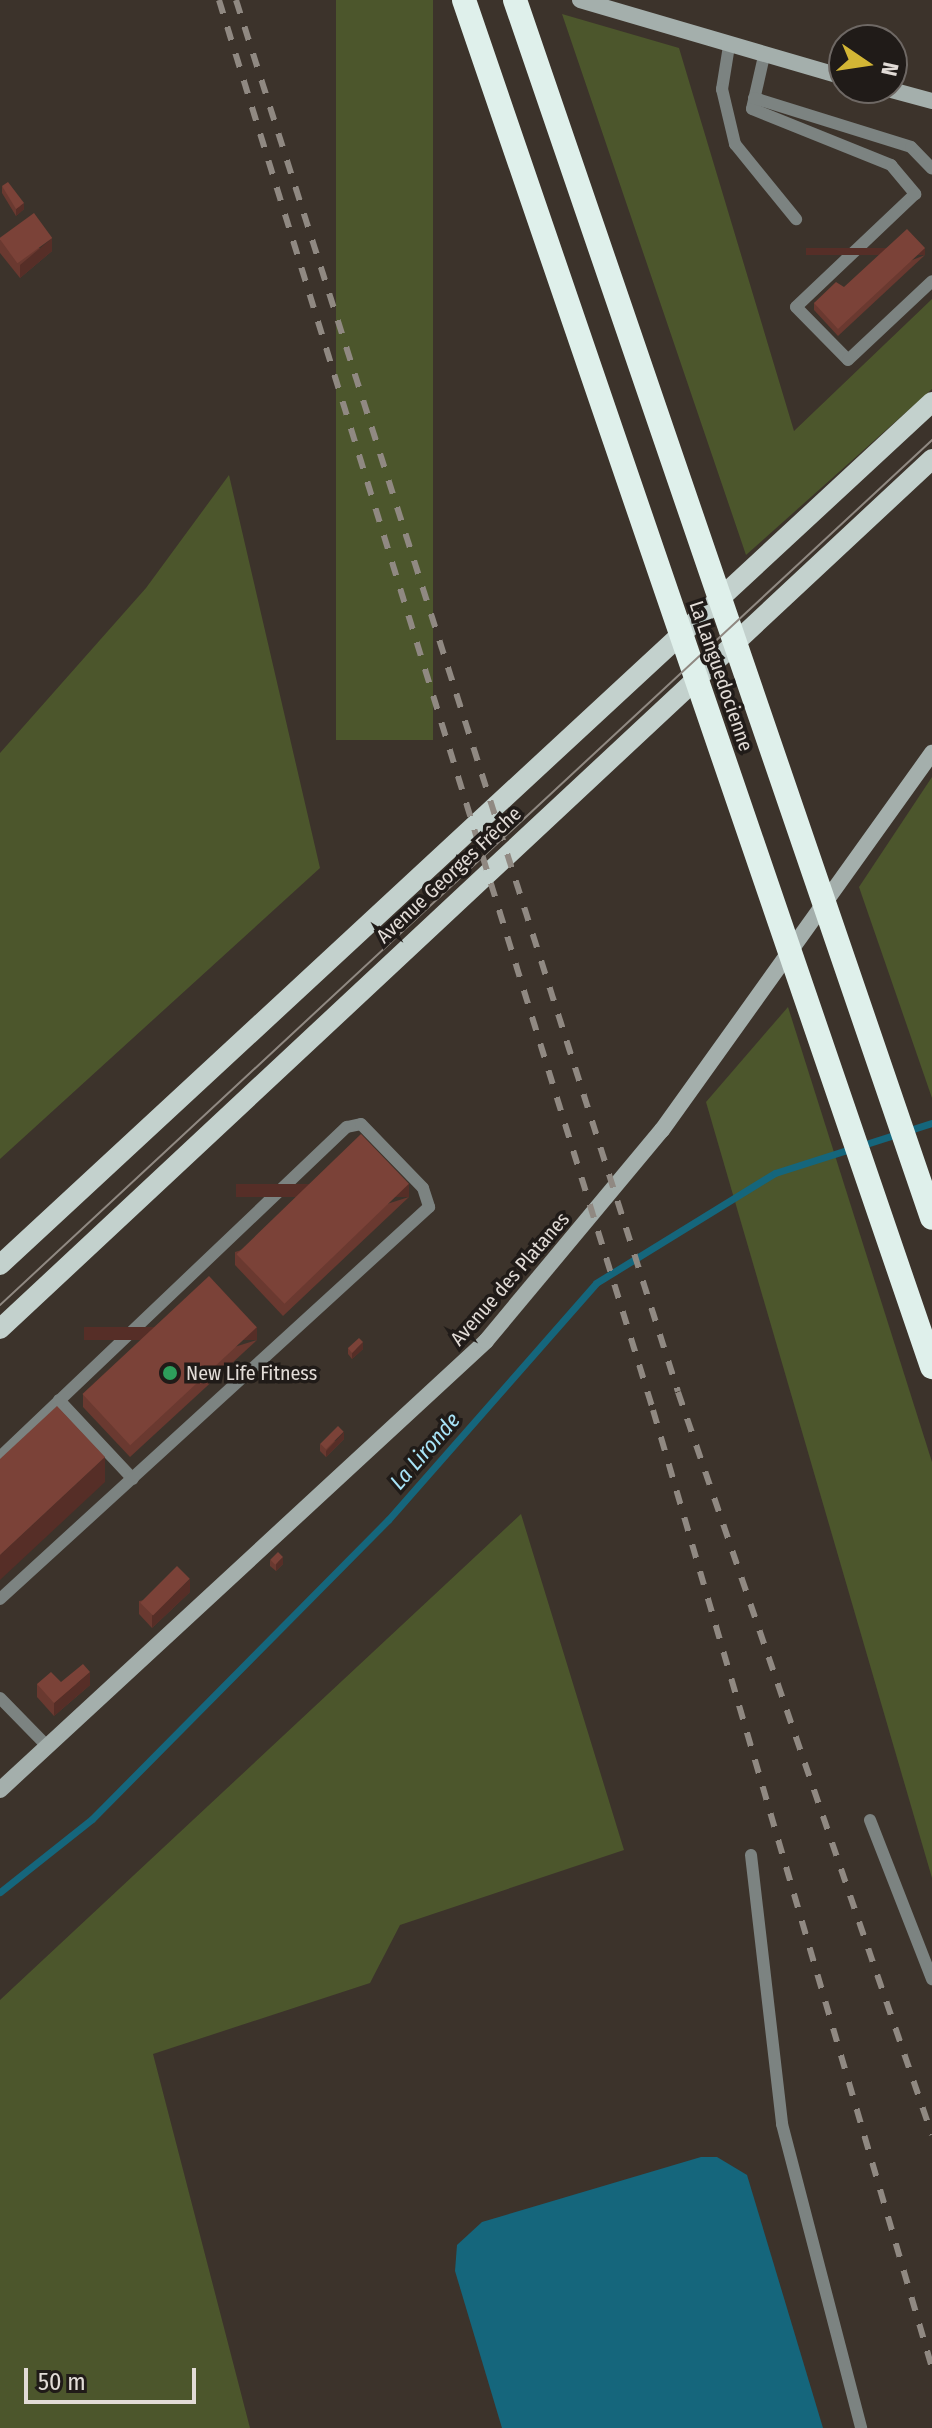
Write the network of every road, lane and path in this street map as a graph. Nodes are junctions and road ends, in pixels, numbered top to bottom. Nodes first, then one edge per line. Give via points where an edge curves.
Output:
1 (464, 0) edge
2 (515, 0) edge
3 (580, 0) edge
4 (729, 46) junction
5 (764, 56) junction
6 (828, 73) edge
7 (908, 94) edge
8 (754, 98) junction
9 (932, 101) edge
10 (932, 169) edge
11 (796, 219) dead end
12 (932, 281) edge
13 (932, 402) edge
14 (932, 459) edge
15 (932, 753) edge
16 (932, 1218) edge
17 (0, 1265) edge
18 (0, 1329) edge
19 (932, 1367) edge
20 (59, 1400) junction
21 (0, 1457) edge
22 (133, 1479) junction
23 (0, 1599) edge
24 (0, 1698) edge
25 (47, 1746) junction
26 (0, 1790) edge
27 (870, 1820) dead end
28 (751, 1855) dead end
29 (932, 1979) edge
30 (861, 2428) edge

1 - 19 highway, La Languedocienne
2 - 16 highway, La Languedocienne
3 - 4 street
4 - 5 street
4 - 11 lane via 722,89 735,144
5 - 6 street
5 - 8 lane
7 - 9 street
8 - 10 lane via 911,147
8 - 12 lane via 752,109 891,165 915,194 796,307 848,360
13 - 17 main road, Avenue Georges Frêche
14 - 18 main road, Avenue Georges Frêche
15 - 25 street, Avenue des Platanes via 662,1130 486,1341
20 - 21 lane
20 - 22 lane
20 - 22 lane via 347,1127 361,1124 423,1188 429,1207
22 - 23 lane
24 - 25 lane
25 - 26 street, Avenue des Platanes
27 - 29 lane
28 - 30 lane via 782,2124

